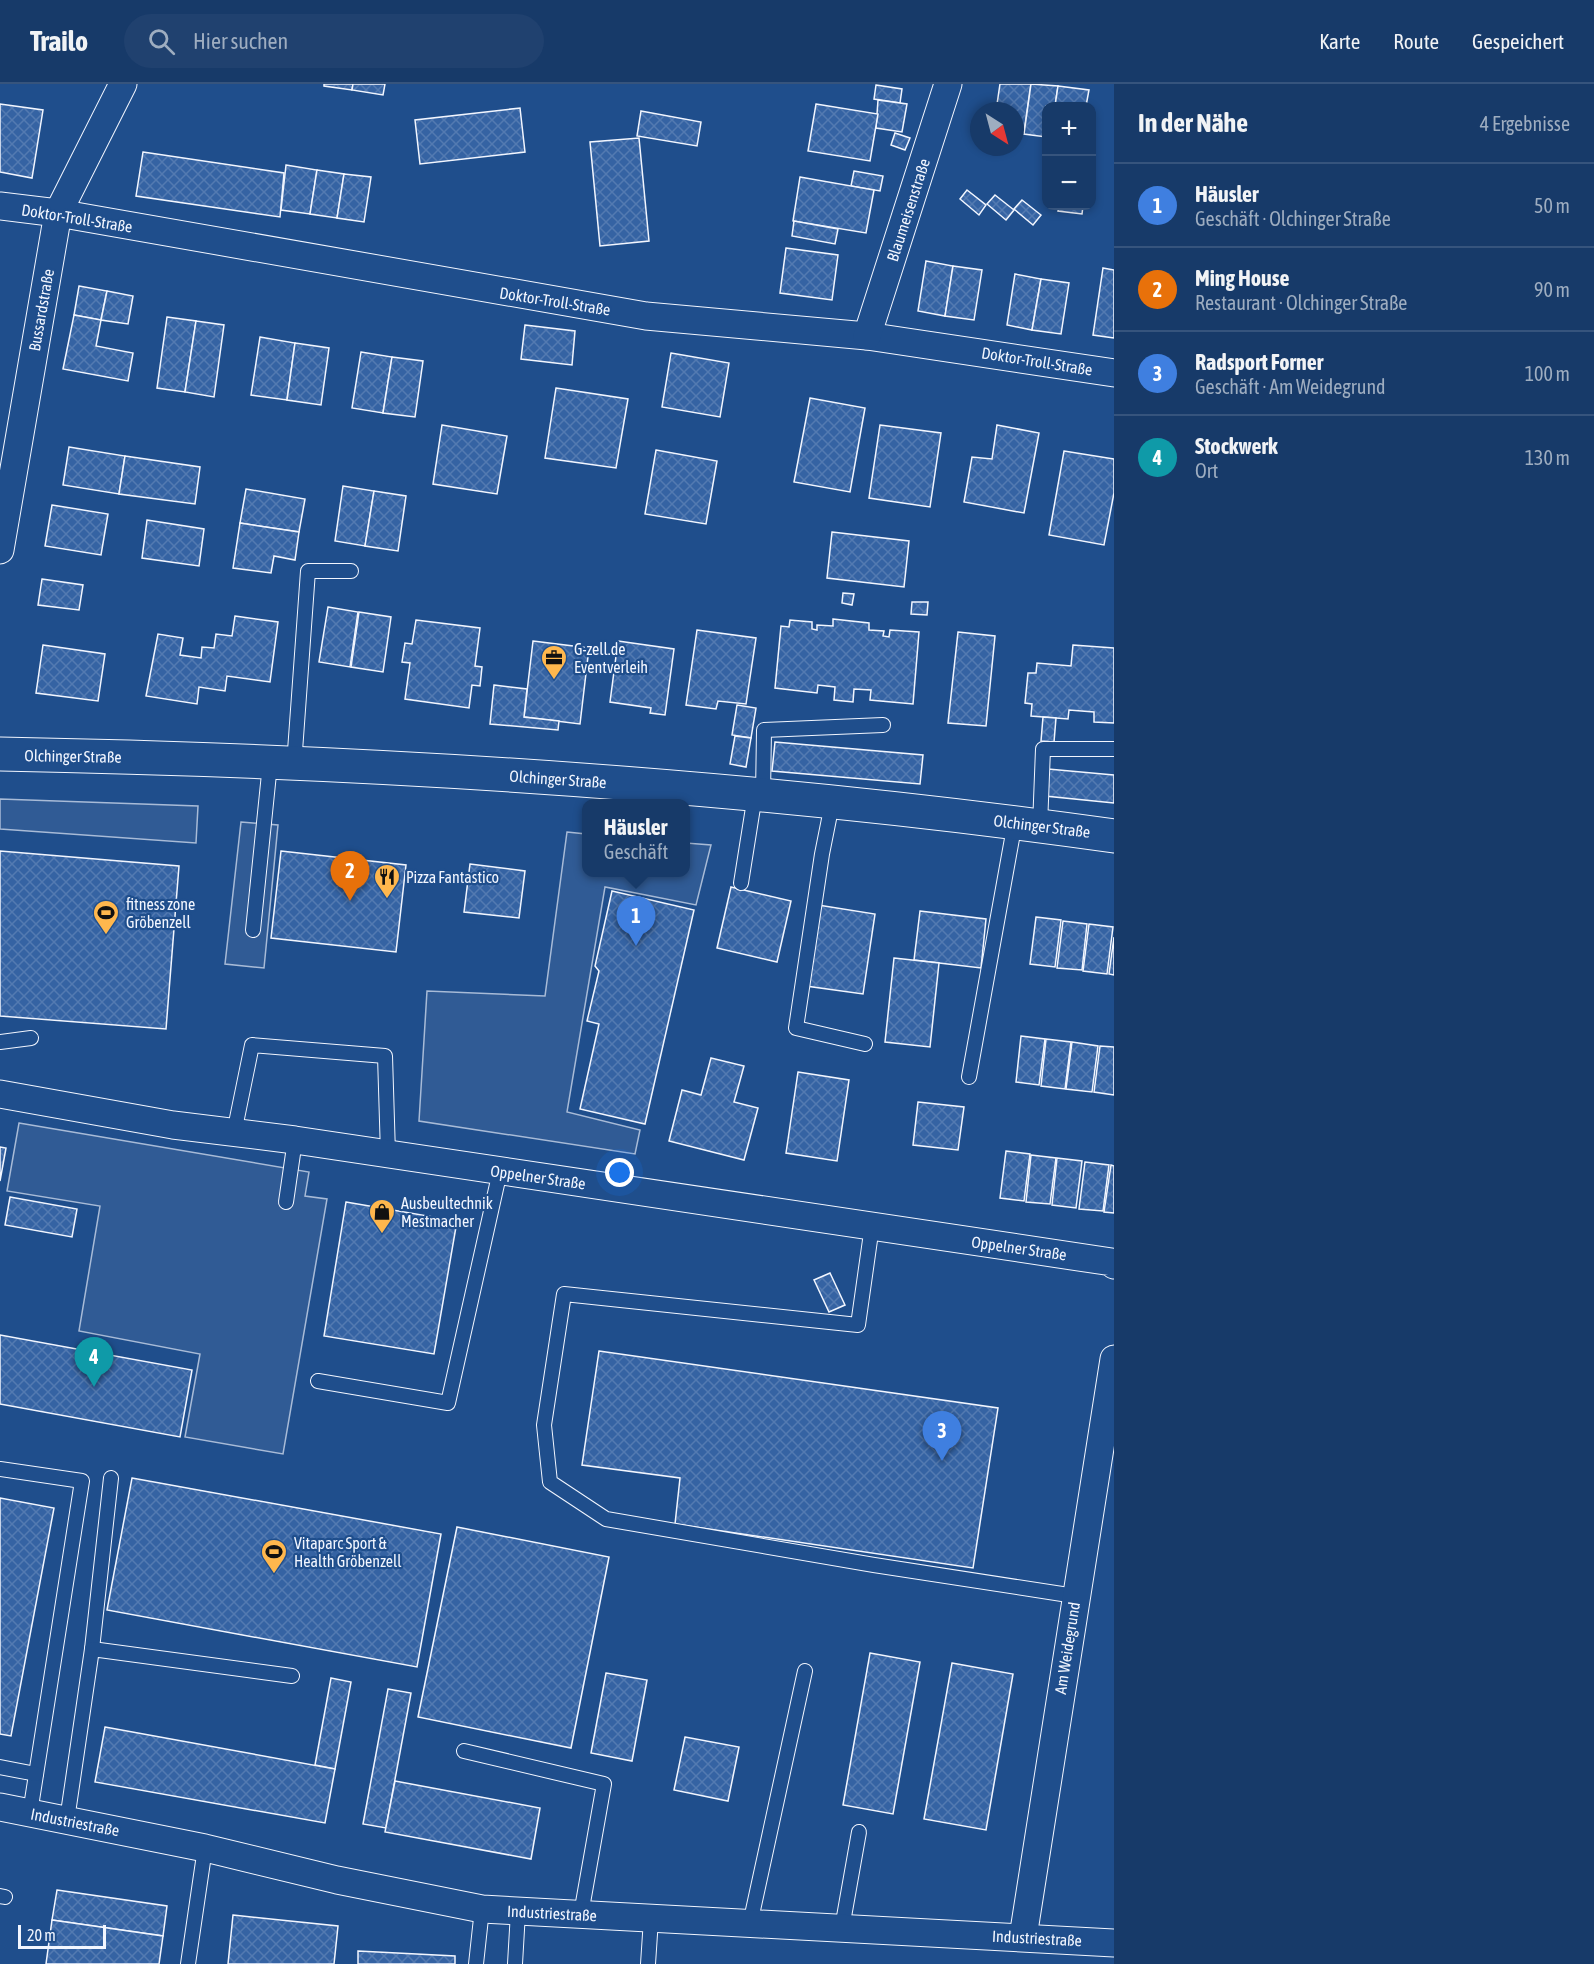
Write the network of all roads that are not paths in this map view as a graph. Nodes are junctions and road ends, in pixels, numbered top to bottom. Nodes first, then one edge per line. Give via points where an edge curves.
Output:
1 (123, 84) edge
2 (948, 84) edge
3 (0, 206) edge
4 (58, 213) junction
5 (867, 336) junction
6 (1114, 373) edge
7 (0, 550) edge
8 (351, 571) dead end
9 (883, 725) dead end
10 (1114, 748) edge
11 (0, 754) edge
12 (282, 764) junction
13 (759, 796) junction
14 (832, 804) junction
15 (1027, 824) junction
16 (1114, 836) edge
17 (741, 883) dead end
18 (253, 930) dead end
19 (31, 1038) dead end
20 (0, 1042) edge
21 (865, 1044) dead end
22 (969, 1077) dead end
23 (0, 1094) edge
24 (234, 1133) junction
25 (295, 1140) junction
26 (388, 1154) junction
27 (500, 1171) junction
28 (286, 1202) dead end
29 (872, 1226) junction
30 (1113, 1263) edge
31 (1114, 1359) edge
32 (318, 1381) dead end
33 (0, 1469) edge
34 (111, 1478) dead end
35 (1075, 1596) junction
36 (92, 1649) junction
37 (805, 1671) dead end
38 (292, 1676) dead end
39 (464, 1751) dead end
40 (0, 1767) edge
41 (36, 1774) junction
42 (0, 1807) edge
43 (30, 1813) junction
44 (67, 1820) junction
45 (859, 1832) dead end
46 (205, 1848) junction
47 (482, 1909) junction
48 (519, 1912) junction
49 (582, 1914) junction
50 (651, 1919) junction
51 (750, 1924) junction
52 (842, 1928) junction
53 (1023, 1937) junction
54 (1114, 1943) edge
55 (188, 1964) edge
56 (476, 1964) edge
57 (515, 1964) edge
58 (648, 1964) edge

1 - 4 street, Bussardstraße
2 - 5 street, Blaumeisenstraße
3 - 4 street, Doktor-Troll-Straße
4 - 5 street, Doktor-Troll-Straße via 646,316
4 - 7 street, Bussardstraße
5 - 6 street, Doktor-Troll-Straße
8 - 12 lane via 308,571
9 - 13 lane via 764,730
10 - 15 lane via 1043,749
11 - 12 main road, Olchinger Straße
12 - 13 main road, Olchinger Straße via 525,776
12 - 18 lane
13 - 14 main road, Olchinger Straße
13 - 17 lane
14 - 15 main road, Olchinger Straße
14 - 21 lane via 796,1028
15 - 16 main road, Olchinger Straße
15 - 22 lane
19 - 20 lane
23 - 24 street, Oppelner Straße
24 - 25 street, Oppelner Straße
24 - 26 lane via 252,1045 385,1056
25 - 26 street, Oppelner Straße
25 - 28 lane
26 - 27 street, Oppelner Straße
27 - 29 street, Oppelner Straße
27 - 32 lane via 448,1403
29 - 30 street, Oppelner Straße
29 - 35 lane via 858,1325 564,1294 544,1425 550,1482 606,1519
31 - 35 street, Am Weidegrund
33 - 41 lane via 82,1481
34 - 36 lane
35 - 53 street, Am Weidegrund
36 - 38 lane
36 - 44 lane
37 - 51 lane
39 - 49 lane via 604,1784
40 - 41 lane
41 - 43 lane
42 - 43 street, Industriestraße
43 - 44 street, Industriestraße
44 - 46 street, Industriestraße
45 - 52 lane
46 - 47 street, Industriestraße
46 - 55 lane
47 - 48 street, Industriestraße
47 - 56 lane
48 - 49 street, Industriestraße
48 - 57 lane
49 - 50 street, Industriestraße
50 - 51 street, Industriestraße
50 - 58 lane
51 - 52 street, Industriestraße
52 - 53 street, Industriestraße
53 - 54 street, Industriestraße

